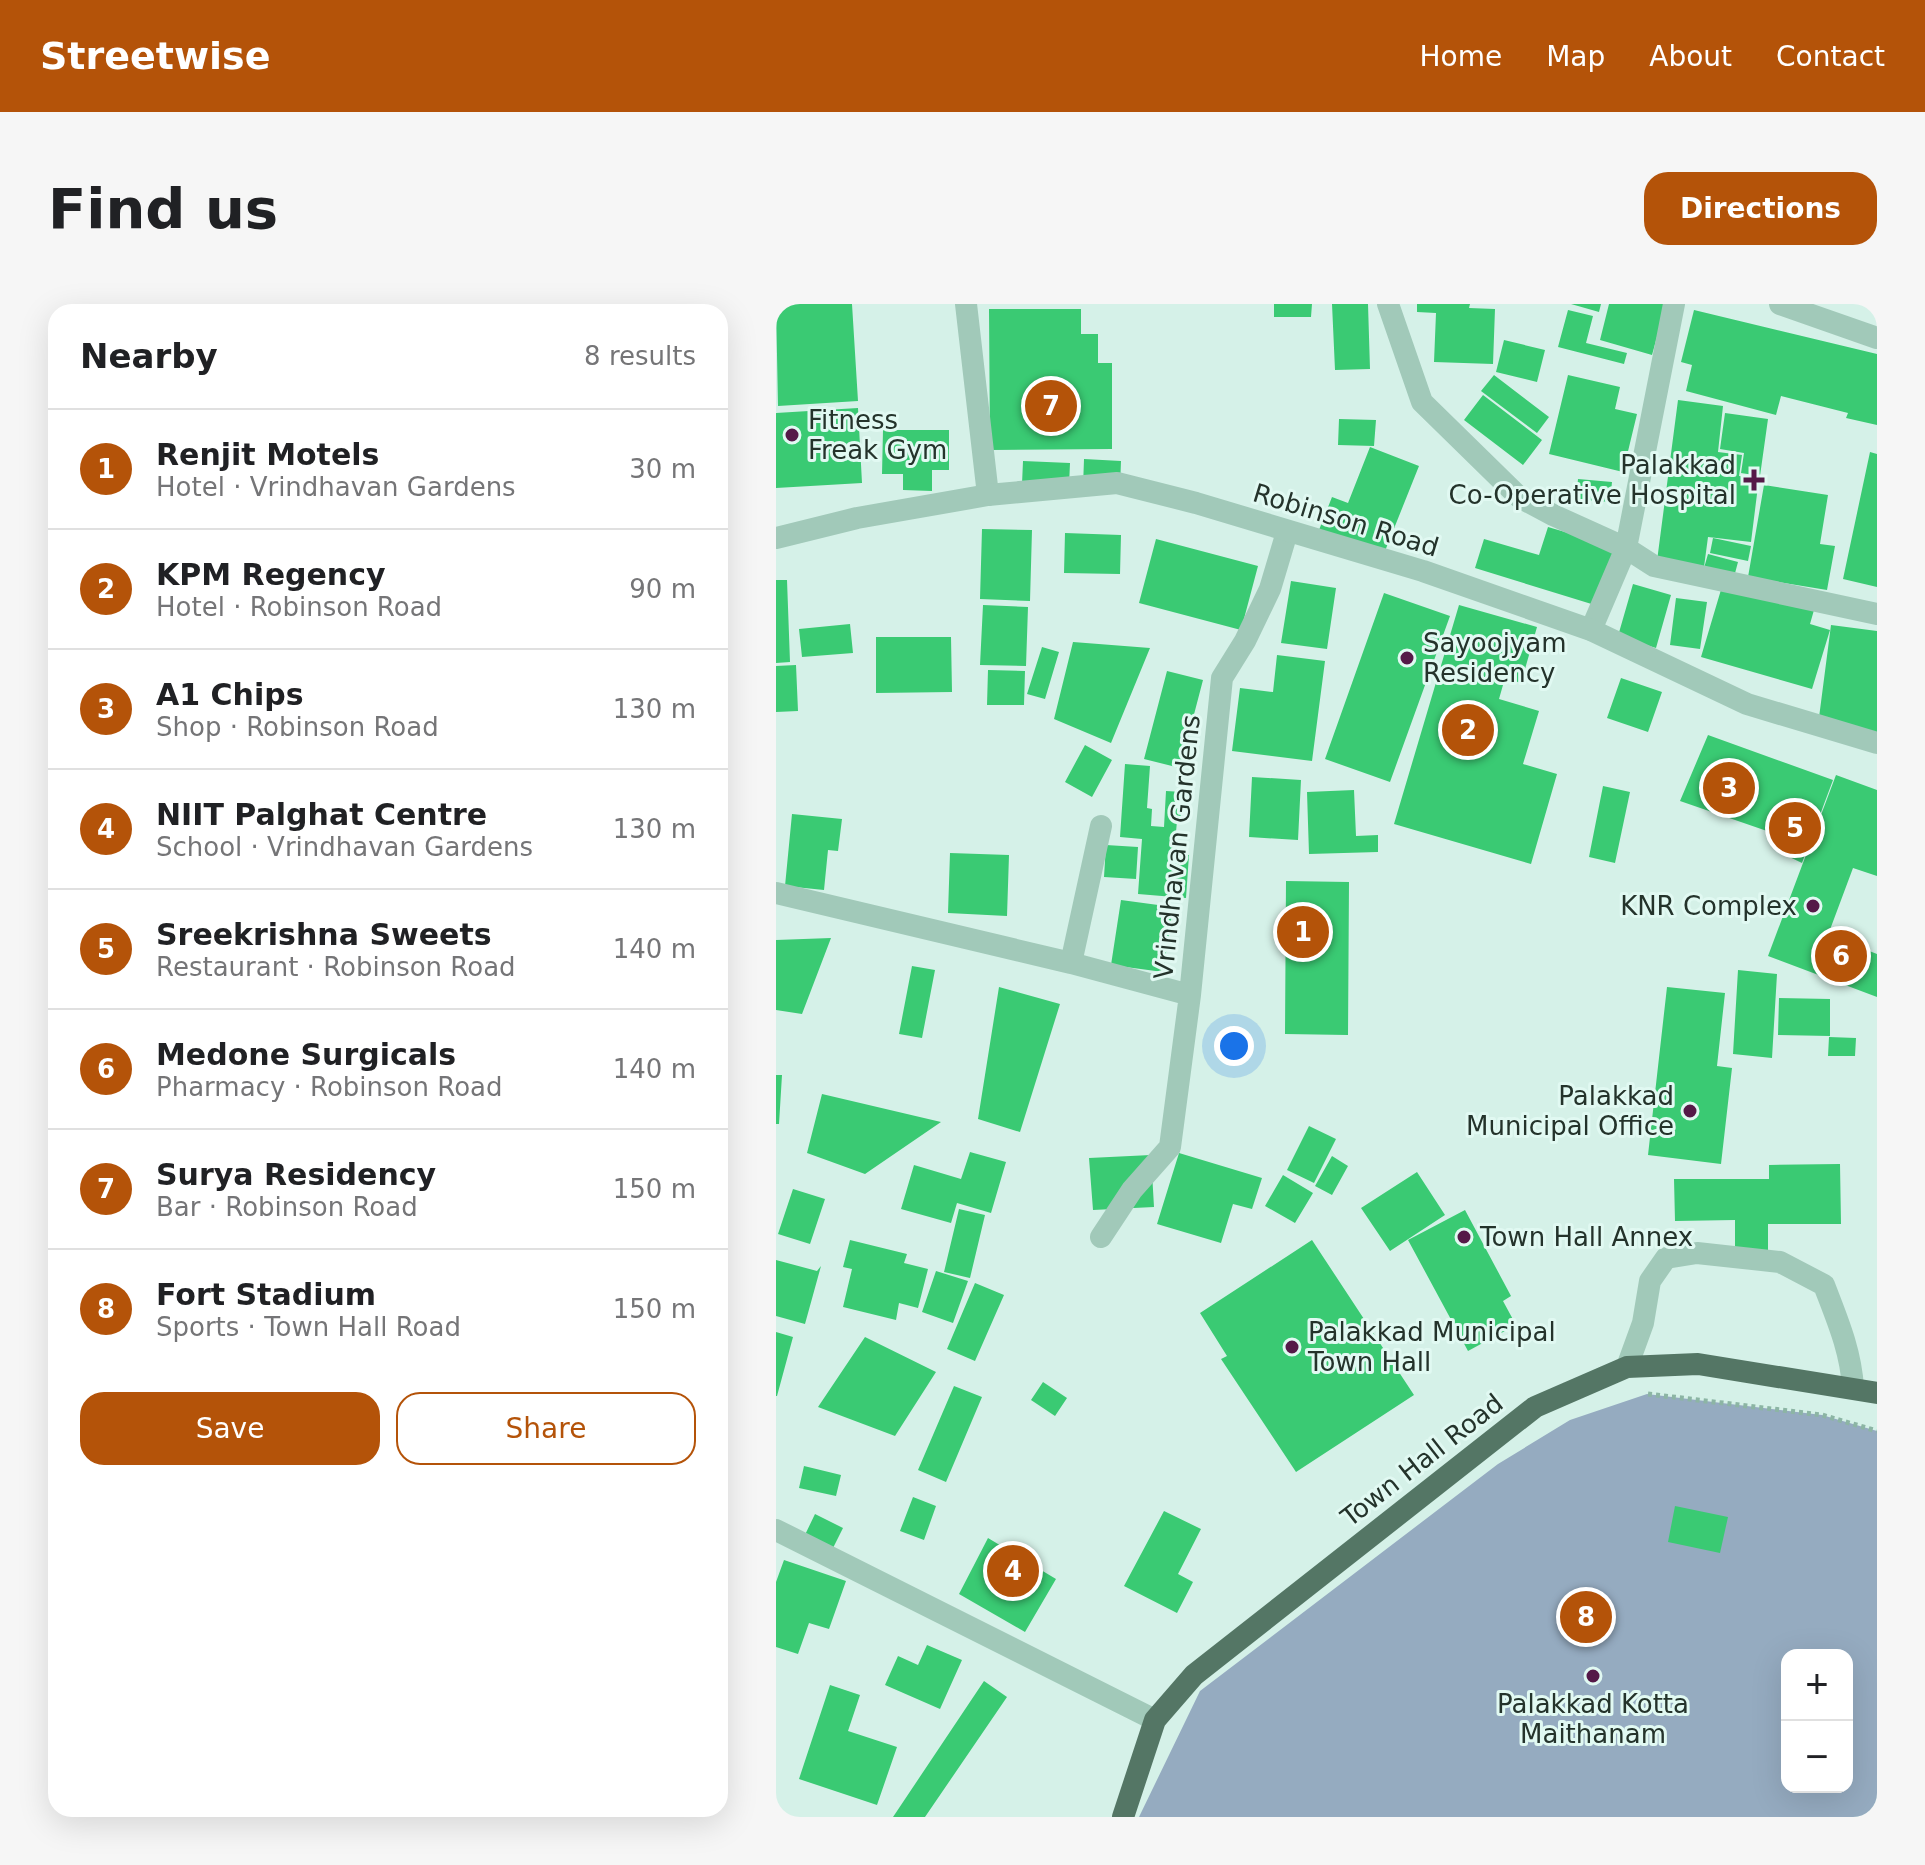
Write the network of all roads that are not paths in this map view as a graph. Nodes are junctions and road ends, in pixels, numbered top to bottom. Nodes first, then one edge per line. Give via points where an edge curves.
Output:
1 (966, 304) edge
2 (1388, 304) edge
3 (1674, 304) edge
4 (1780, 304) edge
5 (1877, 338) edge
6 (988, 495) junction
7 (1287, 532) junction
8 (776, 538) edge
9 (1626, 548) junction
10 (1877, 614) edge
11 (1591, 630) junction
12 (1877, 743) edge
13 (1101, 826) dead end
14 (776, 893) edge
15 (1071, 963) junction
16 (1190, 995) junction
17 (1101, 1237) dead end
18 (1627, 1367) junction
19 (1853, 1388) junction
20 (1877, 1393) edge
21 (776, 1530) edge
22 (1155, 1720) junction
23 (1123, 1817) edge

1 - 6 street
2 - 9 street via 1422,402 1519,497
3 - 9 street
4 - 5 street
6 - 7 street, Robinson Road via 1117,483
6 - 8 street, Robinson Road
7 - 11 street, Robinson Road via 1423,571
7 - 16 street, Vrindhavan Gardens via 1270,589 1222,678
9 - 10 street via 1654,566
9 - 11 street
11 - 12 street, Robinson Road via 1747,704
13 - 15 street
14 - 15 street, Vrindhavan Gardens
15 - 16 street, Vrindhavan Gardens
16 - 17 street via 1170,1147
18 - 19 main road, Town Hall Road via 1698,1364
18 - 19 street via 1643,1323 1650,1281 1666,1258 1697,1253 1780,1262 1824,1285 1844,1335
18 - 22 main road, Town Hall Road via 1535,1407 1194,1675
19 - 20 main road, Town Hall Road
21 - 22 street
22 - 23 main road, Town Hall Road

